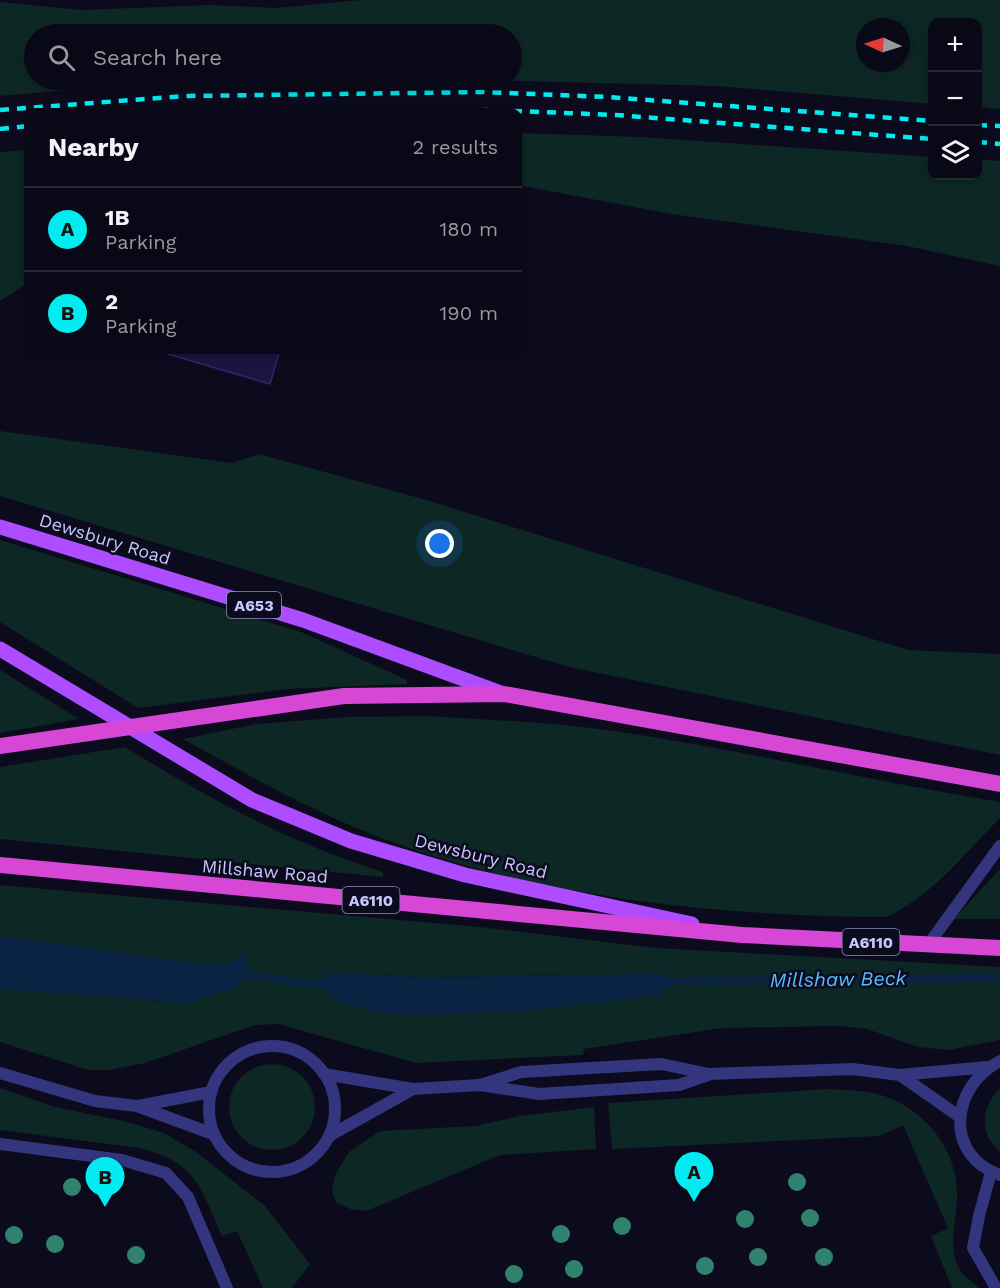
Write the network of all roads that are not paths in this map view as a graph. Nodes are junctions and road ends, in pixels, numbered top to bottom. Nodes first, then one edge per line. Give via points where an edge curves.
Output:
1 (0, 527) edge
2 (0, 649) edge
3 (504, 694) junction
4 (0, 746) edge
5 (1000, 784) edge
6 (1000, 846) edge
7 (0, 865) edge
8 (742, 935) junction
9 (928, 945) junction
10 (1000, 948) edge
11 (1000, 1061) edge
12 (988, 1067) junction
13 (0, 1073) edge
14 (324, 1074) junction
15 (710, 1074) junction
16 (900, 1075) junction
17 (480, 1085) junction
18 (413, 1089) junction
19 (211, 1092) junction
20 (136, 1106) junction
21 (960, 1117) junction
22 (213, 1134) junction
23 (329, 1136) junction
24 (0, 1144) edge
25 (996, 1174) edge
26 (986, 1268) junction
27 (1000, 1270) edge
28 (227, 1288) edge
29 (996, 1288) edge

1 - 3 main road, Dewsbury Road / A653 via 303,620
2 - 8 main road, Dewsbury Road via 252,800 351,841 465,875
3 - 4 highway via 344,696
3 - 5 highway, Dewsbury Road
6 - 9 lane
7 - 8 highway, Millshaw Road / A6110
8 - 9 highway, Dewsbury Road / A6110
9 - 10 highway, Dewsbury Road / A6110
11 - 12 lane
12 - 16 lane
12 - 21 lane via 970,1085
13 - 20 lane via 95,1101
14 - 18 lane
14 - 19 lane via 301,1053 265,1046 238,1055 224,1067
14 - 23 lane via 333,1093 335,1115
15 - 16 lane via 852,1069
15 - 17 lane via 678,1085 550,1093
15 - 17 lane via 661,1064 521,1072
16 - 21 lane
17 - 18 lane
18 - 23 lane
19 - 20 lane
19 - 22 lane
20 - 22 lane
21 - 25 lane via 968,1149 978,1162
22 - 23 lane via 224,1152 241,1165 261,1172 281,1172 300,1165
24 - 28 lane via 122,1160 166,1173 188,1197
25 - 26 lane via 979,1216 974,1248
26 - 27 lane
26 - 29 lane

